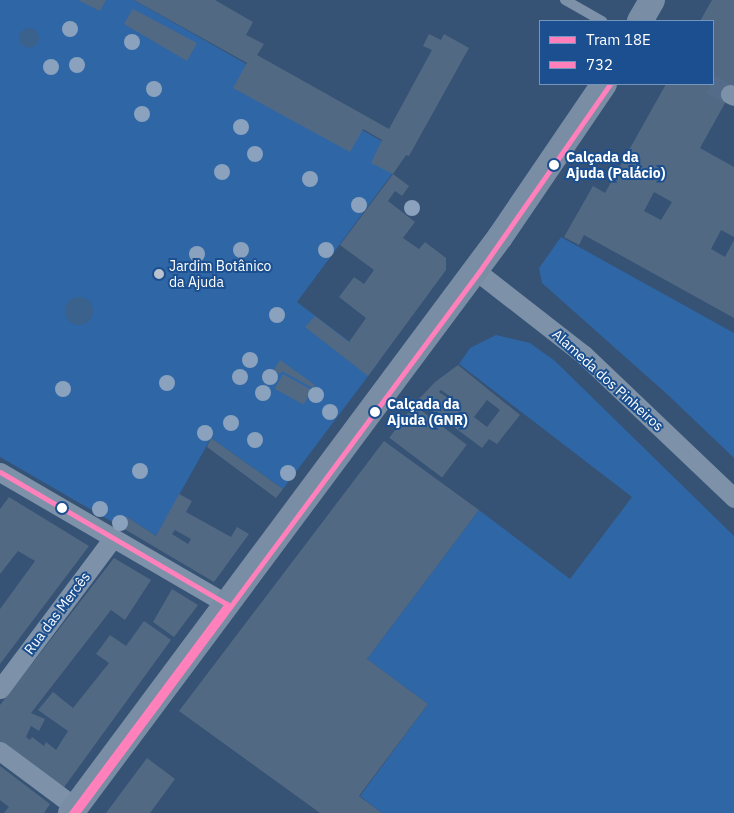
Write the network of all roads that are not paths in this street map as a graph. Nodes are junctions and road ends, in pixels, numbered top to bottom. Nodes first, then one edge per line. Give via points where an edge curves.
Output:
1 (565, 0) edge
2 (652, 0) edge
3 (600, 20) edge
4 (641, 20) edge
5 (603, 85) edge
6 (475, 270) junction
7 (3, 480) edge
8 (734, 498) edge
9 (114, 538) junction
10 (227, 604) junction
11 (0, 689) edge
12 (0, 751) edge
13 (73, 810) edge

1 - 3 lane
2 - 4 street
5 - 6 street
6 - 8 street, Alameda dos Pinheiros via 583,354
6 - 10 street
7 - 9 street
9 - 10 street
9 - 11 street, Rua das Mercês
10 - 13 street
12 - 13 street

